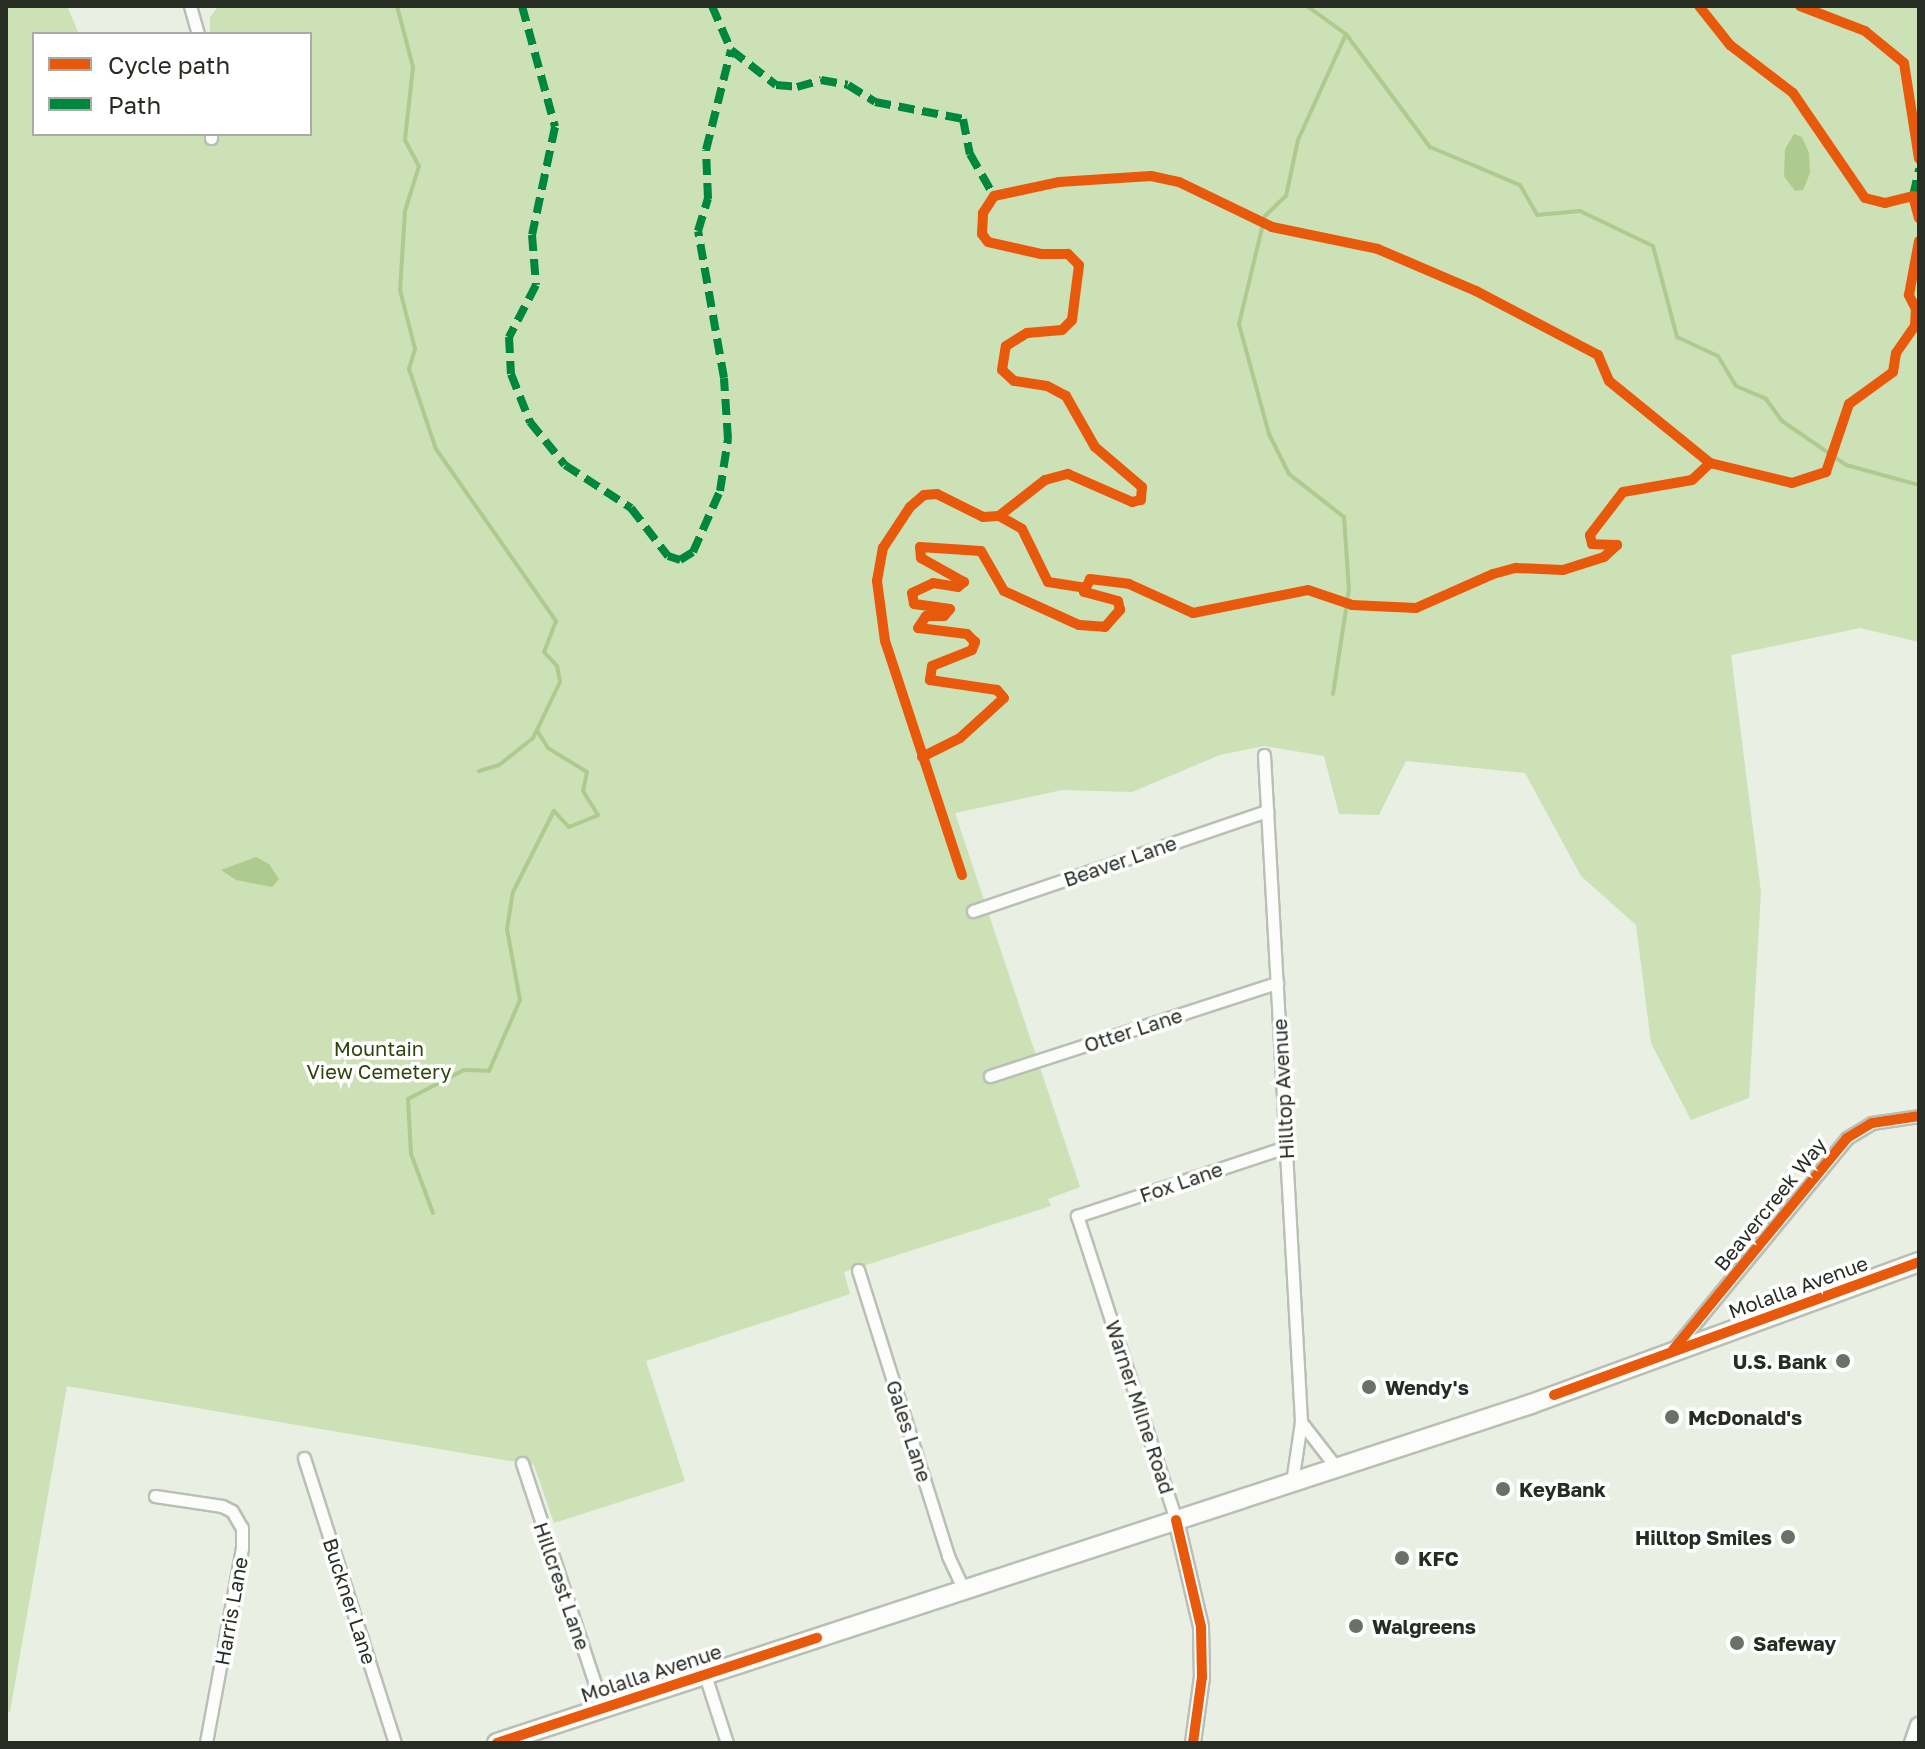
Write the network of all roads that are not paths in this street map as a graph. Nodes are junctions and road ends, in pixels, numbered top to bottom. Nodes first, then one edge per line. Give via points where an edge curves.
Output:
1 (190, 6) edge
2 (197, 32) edge
3 (1264, 755) dead end
4 (1267, 811) junction
5 (973, 911) dead end
6 (1277, 983) junction
7 (990, 1076) dead end
8 (1919, 1116) edge
9 (1286, 1147) junction
10 (1077, 1216) joint
11 (1919, 1262) edge
12 (858, 1270) dead end
13 (1671, 1353) junction
14 (1301, 1422) junction
15 (304, 1458) dead end
16 (522, 1463) dead end
17 (1336, 1467) junction
18 (1292, 1482) junction
19 (155, 1496) dead end
20 (1176, 1520) junction
21 (964, 1590) junction
22 (705, 1675) junction
23 (603, 1708) junction
24 (1919, 1726) edge
25 (509, 1741) edge
26 (206, 1743) edge
27 (395, 1743) edge
28 (727, 1743) edge
29 (1193, 1743) edge
30 (1913, 1743) edge

1 - 2 street
3 - 4 street, Hilltop Avenue
4 - 5 street, Beaver Lane
4 - 6 street, Hilltop Avenue
6 - 7 street, Otter Lane
6 - 9 street, Hilltop Avenue
8 - 13 street, Beavercreek Way via 1879,1121 1853,1132
9 - 10 street, Fox Lane
9 - 14 street, Hilltop Avenue
10 - 20 street, Warner Milne Road
11 - 13 main road, Molalla Avenue
12 - 21 street, Gales Lane via 948,1556
13 - 17 main road, Molalla Avenue
14 - 17 street
14 - 18 street, Hilltop Avenue
15 - 27 street, Buckner Lane
16 - 23 street, Hillcrest Lane
17 - 18 main road, Molalla Avenue
18 - 20 main road, Molalla Avenue
19 - 26 street, Harris Lane via 222,1506 232,1511 242,1528
20 - 21 main road, Molalla Avenue
20 - 29 street, Warner Milne Road via 1201,1627 1202,1677
21 - 22 main road, Molalla Avenue
22 - 23 main road, Molalla Avenue
22 - 28 street
23 - 25 main road, Molalla Avenue
24 - 30 main road

